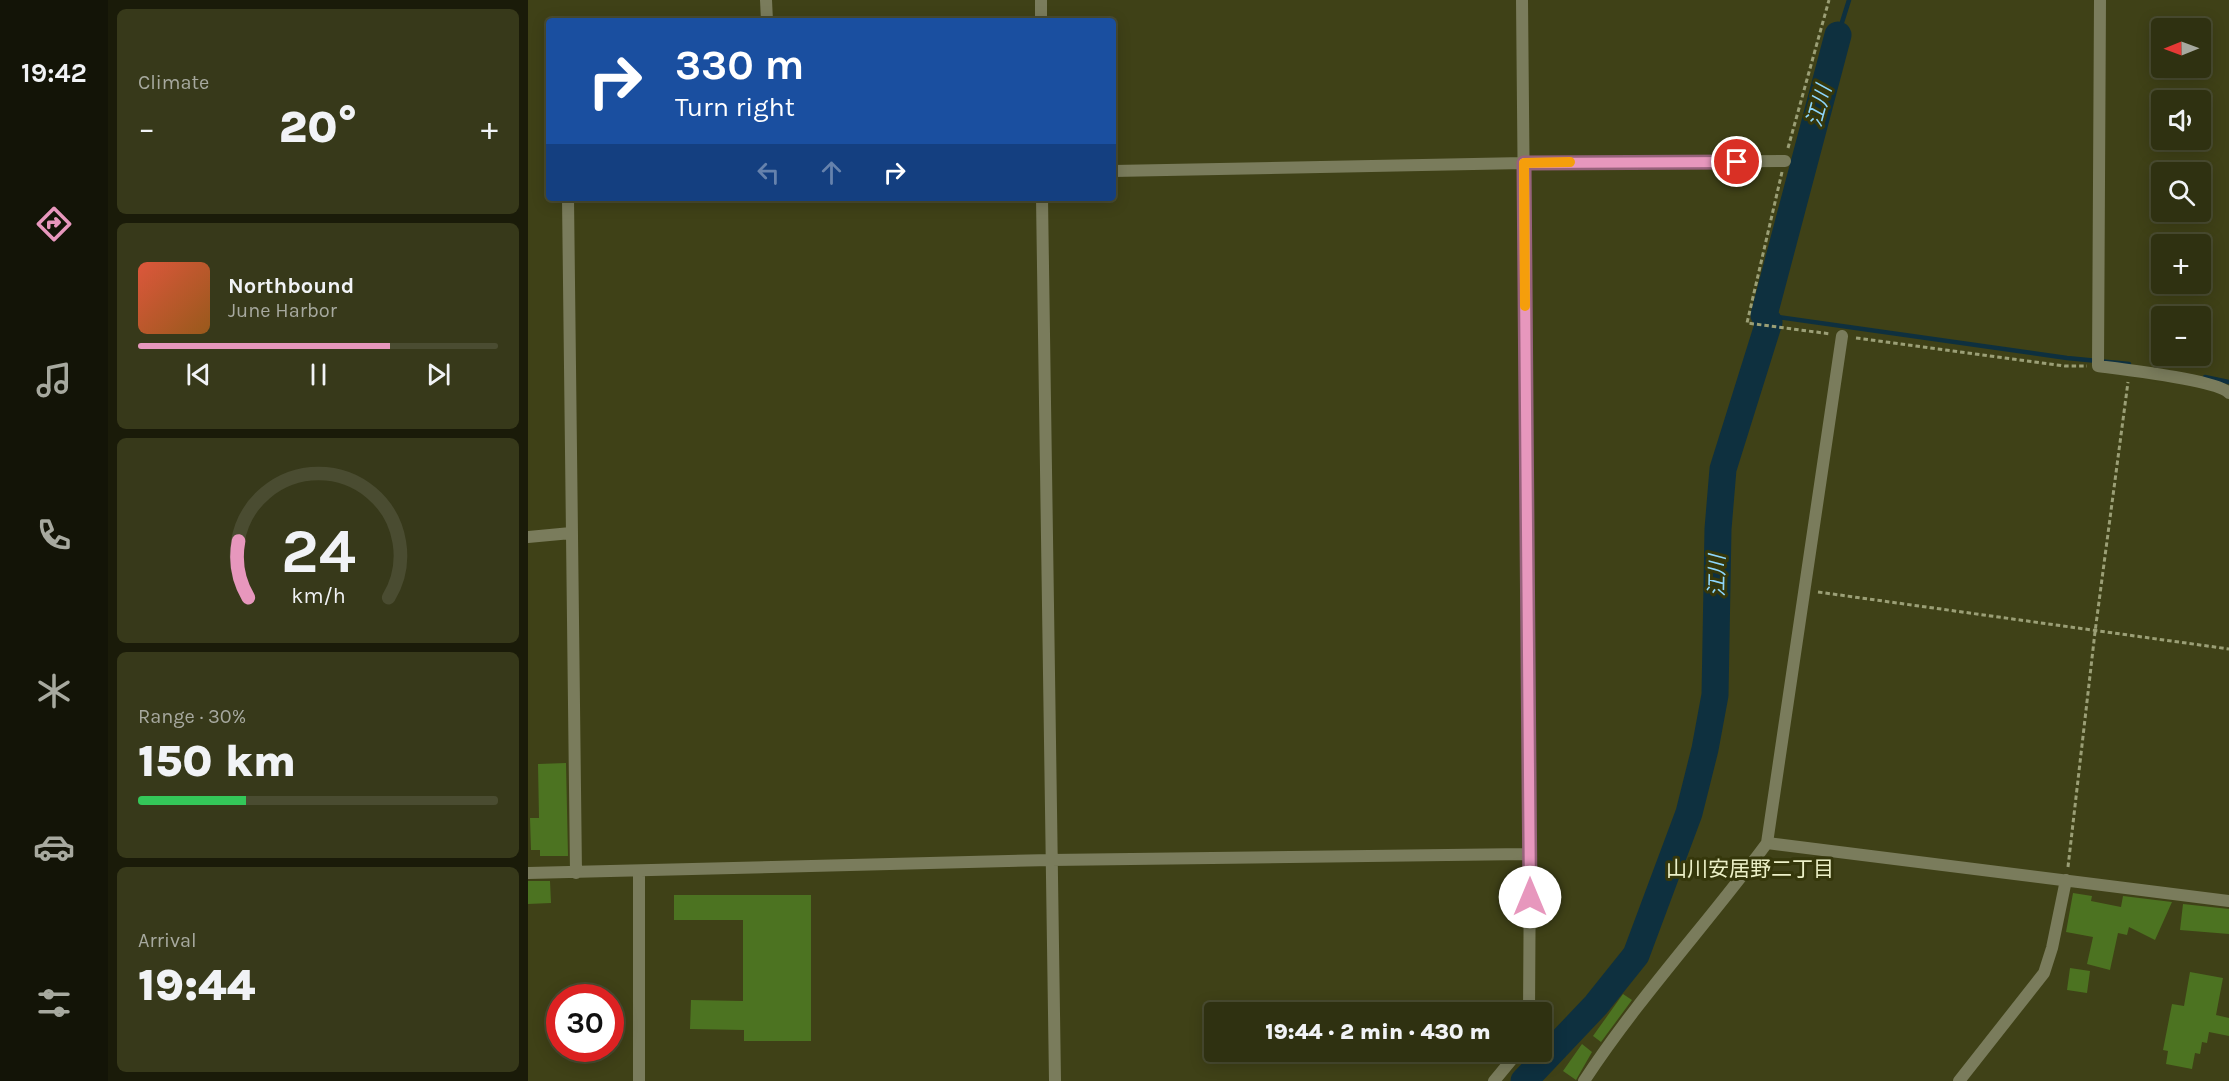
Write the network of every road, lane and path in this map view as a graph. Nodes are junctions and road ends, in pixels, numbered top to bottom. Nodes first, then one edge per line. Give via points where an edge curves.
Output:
1 (766, 0) edge
2 (1041, 0) edge
3 (1522, 0) edge
4 (1829, 0) edge
5 (2100, 0) edge
6 (766, 18) edge
7 (1041, 18) edge
8 (1785, 161) junction
9 (1524, 163) junction
10 (1116, 171) edge
11 (568, 201) edge
12 (1042, 201) edge
13 (1842, 336) junction
14 (2098, 366) junction
15 (2129, 371) junction
16 (2229, 393) edge
17 (571, 533) junction
18 (528, 537) edge
19 (1805, 590) junction
20 (2095, 632) junction
21 (2229, 649) edge
22 (1767, 843) junction
23 (1530, 854) junction
24 (1051, 860) junction
25 (639, 871) junction
26 (528, 873) edge
27 (576, 873) junction
28 (2066, 880) junction
29 (2229, 901) edge
30 (1529, 1002) edge
31 (1510, 1062) edge
32 (639, 1081) edge
33 (1055, 1081) edge
34 (1494, 1081) edge
35 (1584, 1081) edge
36 (1959, 1081) edge

1 - 6 street
2 - 7 street
3 - 9 street
4 - 8 path
5 - 14 street
8 - 9 street
8 - 13 path via 1747,323
9 - 10 street
9 - 23 street
11 - 17 street
12 - 24 street
13 - 14 path via 2065,366
13 - 19 street
14 - 15 street
15 - 16 street via 2198,382
15 - 20 path
17 - 18 street
17 - 27 street
19 - 20 path
19 - 22 street
20 - 21 path
20 - 28 path
22 - 28 street
22 - 35 street via 1672,961
23 - 24 street
23 - 30 street
24 - 25 street
24 - 33 street
25 - 27 street
25 - 32 street
26 - 27 street
28 - 29 street
28 - 36 street via 2044,973
31 - 34 street

